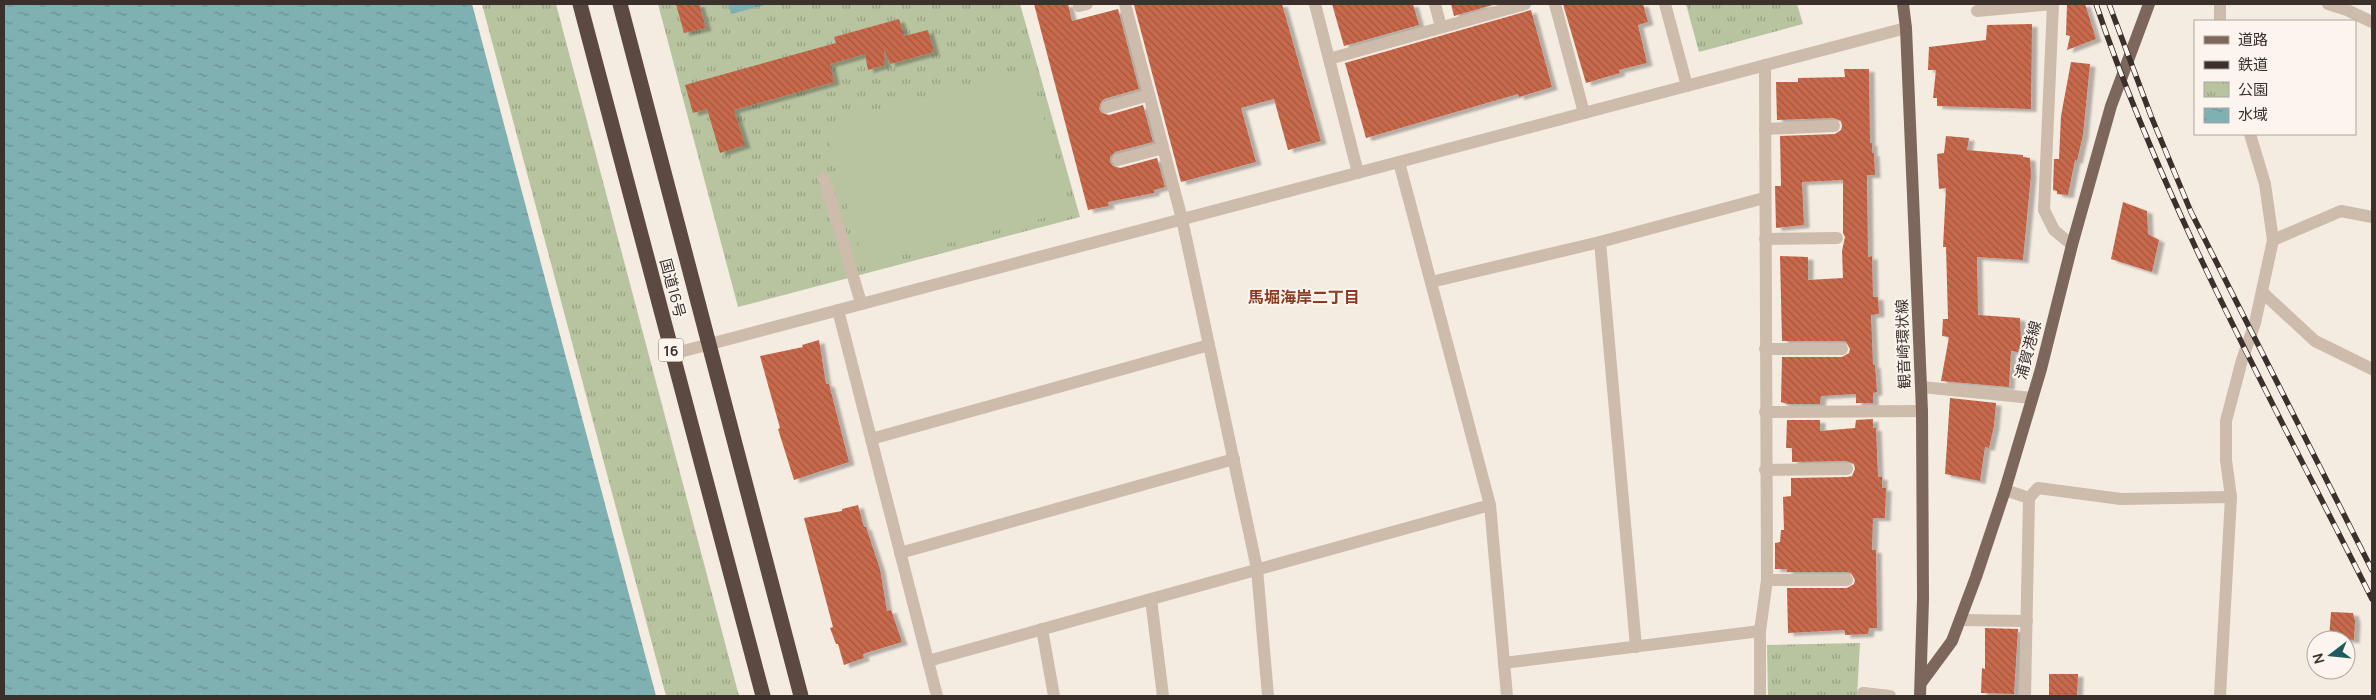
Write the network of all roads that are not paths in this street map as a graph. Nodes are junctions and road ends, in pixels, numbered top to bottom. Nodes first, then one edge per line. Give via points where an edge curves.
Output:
1 (580, 4) edge
2 (620, 4) edge
3 (1125, 4) edge
4 (1315, 4) edge
5 (1435, 4) edge
6 (1525, 4) edge
7 (1555, 4) edge
8 (1665, 4) edge
9 (1903, 4) edge
10 (2052, 4) edge
11 (2149, 4) edge
12 (2220, 4) edge
13 (2328, 4) edge
14 (1977, 11) dead end
15 (2220, 20) edge
16 (2372, 22) edge
17 (1442, 27) junction
18 (1906, 28) junction
19 (1329, 59) junction
20 (1765, 65) junction
21 (1687, 86) junction
22 (1149, 95) junction
23 (1107, 107) dead end
24 (1584, 113) junction
25 (1834, 126) dead end
26 (1765, 129) junction
27 (2250, 135) edge
28 (1163, 148) junction
29 (1118, 160) dead end
30 (1399, 162) junction
31 (1358, 173) junction
32 (824, 178) dead end
33 (1764, 198) junction
34 (2372, 217) edge
35 (1182, 219) junction
36 (1837, 238) dead end
37 (1764, 239) junction
38 (2273, 240) junction
39 (1600, 242) junction
40 (2072, 244) junction
41 (1431, 282) junction
42 (2262, 292) junction
43 (861, 304) junction
44 (838, 310) junction
45 (709, 344) junction
46 (1209, 345) junction
47 (1766, 349) junction
48 (1842, 349) dead end
49 (672, 354) junction
50 (2372, 369) edge
51 (1922, 387) junction
52 (2032, 398) junction
53 (1922, 410) junction
54 (1765, 412) junction
55 (871, 439) junction
56 (1234, 459) junction
57 (1847, 469) dead end
58 (1765, 470) junction
59 (2006, 490) junction
60 (2231, 497) junction
61 (2029, 498) junction
62 (1490, 505) junction
63 (900, 553) junction
64 (1257, 569) junction
65 (1767, 580) junction
66 (1847, 580) dead end
67 (1151, 599) junction
68 (1960, 620) junction
69 (2027, 621) junction
70 (1042, 629) junction
71 (1760, 631) junction
72 (1636, 647) junction
73 (928, 660) junction
74 (1504, 663) junction
75 (1921, 690) edge
76 (1863, 693) dead end
77 (763, 696) edge
78 (801, 696) edge
79 (937, 696) edge
80 (1054, 696) edge
81 (1163, 696) edge
82 (1268, 696) edge
83 (1507, 696) edge
84 (1760, 696) edge
85 (1890, 696) edge
86 (2025, 696) edge
87 (2220, 696) edge

1 - 49 highway, 国道16号 / 16
2 - 45 highway, 国道16号
3 - 22 street
4 - 19 street
5 - 17 street
6 - 17 street
7 - 24 street
8 - 21 street
9 - 18 main road, 観音崎環状線
10 - 14 street
10 - 40 street via 2044,210 2054,230
11 - 40 main road, 浦賀港線 via 2111,106
12 - 15 street
13 - 16 street
17 - 19 street
18 - 20 street
18 - 51 main road, 観音崎環状線
19 - 31 street
20 - 21 street
20 - 26 street
21 - 24 street
22 - 23 street
22 - 28 street
24 - 30 street
25 - 26 street
26 - 33 street
27 - 38 street via 2265,184
28 - 29 street
28 - 35 street
30 - 31 street
30 - 41 street
31 - 35 street
32 - 43 street
33 - 37 street
33 - 39 street
34 - 38 street via 2341,210
35 - 43 street
35 - 46 street
36 - 37 street
37 - 47 street
38 - 42 street
39 - 41 street
39 - 72 street
40 - 52 main road, 浦賀港線
41 - 62 street
42 - 50 street via 2315,341
42 - 60 street via 2226,421 2226,460
43 - 44 street
44 - 45 street
44 - 55 street
45 - 49 street
45 - 78 highway, 国道16号
46 - 55 street
46 - 56 street
47 - 48 street
47 - 54 street
49 - 77 highway, 国道16号 / 16
51 - 52 street
51 - 53 main road, 観音崎環状線
52 - 59 main road, 浦賀港線
53 - 54 street
53 - 75 main road, 観音崎環状線
54 - 58 street
55 - 63 street
56 - 63 street
56 - 64 street
57 - 58 street
58 - 65 street
59 - 61 street
59 - 68 main road, 浦賀港線
60 - 61 street via 2121,499 2038,488
60 - 87 street
61 - 69 street
62 - 64 street
62 - 74 street
63 - 73 street
64 - 67 street
64 - 82 street
65 - 66 street
65 - 71 street
67 - 70 street
67 - 81 street
68 - 69 street
68 - 75 main road, 浦賀港線 via 1952,641
69 - 86 street
70 - 73 street
70 - 80 street
71 - 72 street
71 - 84 street
72 - 74 street
73 - 79 street
74 - 83 street
76 - 85 street

